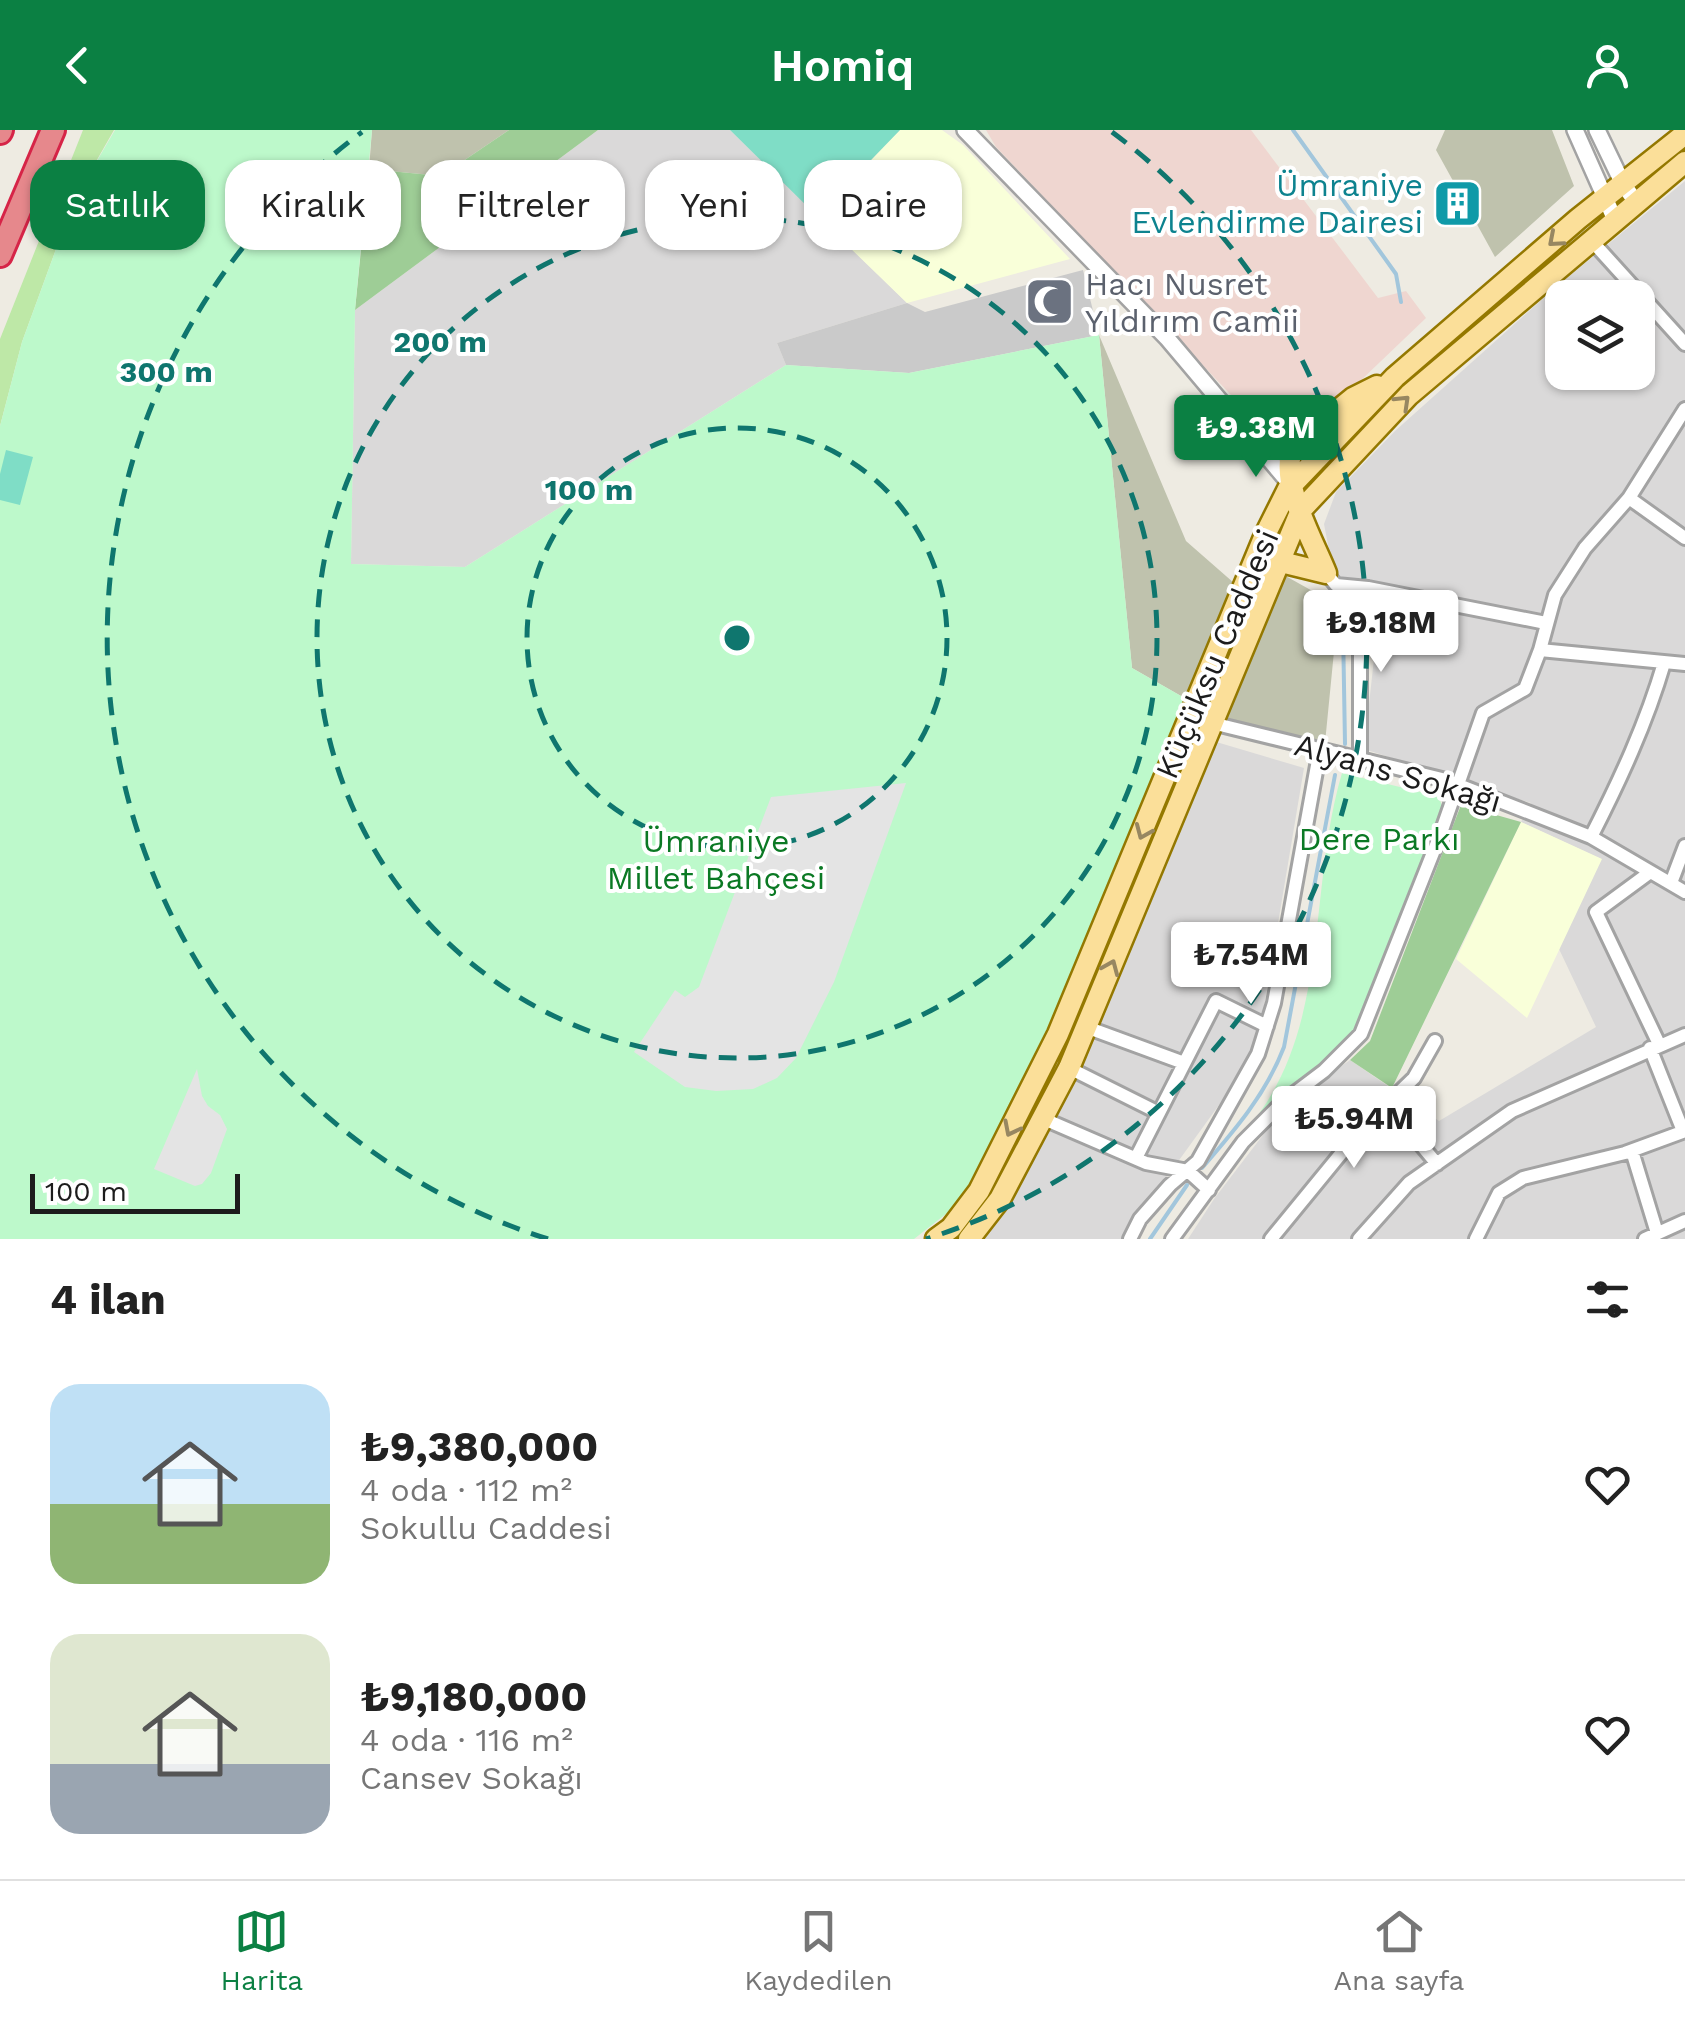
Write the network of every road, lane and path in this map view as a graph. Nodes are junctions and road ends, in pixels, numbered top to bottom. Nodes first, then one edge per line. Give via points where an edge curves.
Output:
1 (54, 130) edge
2 (965, 130) edge
3 (1575, 130) edge
4 (1597, 130) edge
5 (1685, 134) edge
6 (1685, 162) edge
7 (1622, 184) junction
8 (1604, 198) junction
9 (1636, 202) junction
10 (1615, 220) junction
11 (1591, 240) junction
12 (0, 255) edge
13 (1685, 344) edge
14 (1396, 377) junction
15 (1685, 408) edge
16 (1254, 445) junction
17 (1294, 446) junction
18 (1291, 485) junction
19 (1629, 498) junction
20 (1306, 504) junction
21 (1685, 538) edge
22 (1277, 561) junction
23 (1326, 573) junction
24 (1368, 588) junction
25 (1546, 623) junction
26 (1540, 650) junction
27 (1664, 663) junction
28 (1685, 664) edge
29 (1202, 719) junction
30 (1320, 749) junction
31 (1360, 759) junction
32 (1458, 785) junction
33 (1591, 837) junction
34 (1685, 846) edge
35 (1649, 873) junction
36 (1671, 883) junction
37 (1685, 892) edge
38 (1267, 1026) junction
39 (1086, 1027) junction
40 (1685, 1035) edge
41 (1435, 1042) dead end
42 (1654, 1046) junction
43 (1184, 1062) junction
44 (1069, 1068) junction
45 (1387, 1104) junction
46 (1158, 1114) junction
47 (1044, 1119) junction
48 (1684, 1131) edge
49 (1632, 1150) junction
50 (1136, 1158) junction
51 (1437, 1164) junction
52 (1188, 1171) junction
53 (1209, 1190) junction
54 (1685, 1221) edge
55 (1651, 1236) edge
56 (936, 1239) edge
57 (969, 1239) edge
58 (1130, 1239) edge
59 (1172, 1239) edge
60 (1272, 1239) edge
61 (1359, 1239) edge
62 (1476, 1239) edge

1 - 12 highway
2 - 16 street via 1167,338
3 - 8 street
4 - 7 street
5 - 7 main road, Küçüksu Caddesi
6 - 9 main road, Küçüksu Caddesi
7 - 8 main road, Küçüksu Caddesi
7 - 9 street
8 - 10 street
8 -> 14 main road, Küçüksu Caddesi
9 - 10 main road, Küçüksu Caddesi
10 - 11 main road, Küçüksu Caddesi
11 - 13 street
20 -> 11 main road, Küçüksu Caddesi via 1409,395
14 - 17 main road via 1353,398
14 - 18 main road, Küçüksu Caddesi
15 - 19 street
16 - 17 street
16 - 18 street
17 - 18 main road
18 - 20 main road
18 - 29 main road, Küçüksu Caddesi via 1265,535
19 - 21 street
19 - 25 street via 1585,548
20 - 22 main road, Küçüksu Caddesi
20 - 23 main road
22 - 23 main road
22 - 29 main road, Küçüksu Caddesi
23 - 24 street via 1336,585
24 - 25 street
24 - 31 street via 1360,643
25 - 26 street
26 - 27 street
26 - 32 street via 1525,689 1483,713
27 - 28 street
27 - 33 street via 1629,760
29 - 30 street, Alyans Sokağı
39 -> 29 main road, Küçüksu Caddesi
29 -> 56 main road, Küçüksu Caddesi via 979,1191
30 - 31 street, Alyans Sokağı
30 - 38 street
31 - 32 street, Alyans Sokağı
32 - 33 street, Alyans Sokağı
32 - 53 street via 1362,1034 1243,1142
33 - 35 street, Alyans Sokağı
34 - 36 street
35 - 36 street, Alyans Sokağı
35 - 42 street via 1596,912
36 - 37 street, Alyans Sokağı
38 - 43 street via 1216,1000
38 - 52 street via 1258,1054
39 - 43 street
39 - 44 main road, Küçüksu Caddesi
40 - 42 street
41 - 45 street via 1414,1078
42 - 48 street
42 - 51 street via 1512,1111
43 - 46 street
44 - 46 street
44 - 47 main road, Küçüksu Caddesi
45 - 51 street
45 - 60 street
46 - 50 street
47 - 50 street
47 - 57 main road, Küçüksu Caddesi via 1000,1199
48 - 49 street
49 - 55 street
49 - 62 street via 1523,1178 1499,1193
50 - 52 street
51 - 61 street via 1409,1183
52 - 53 street
52 - 58 street via 1140,1219
53 - 59 street
54 - 55 street

